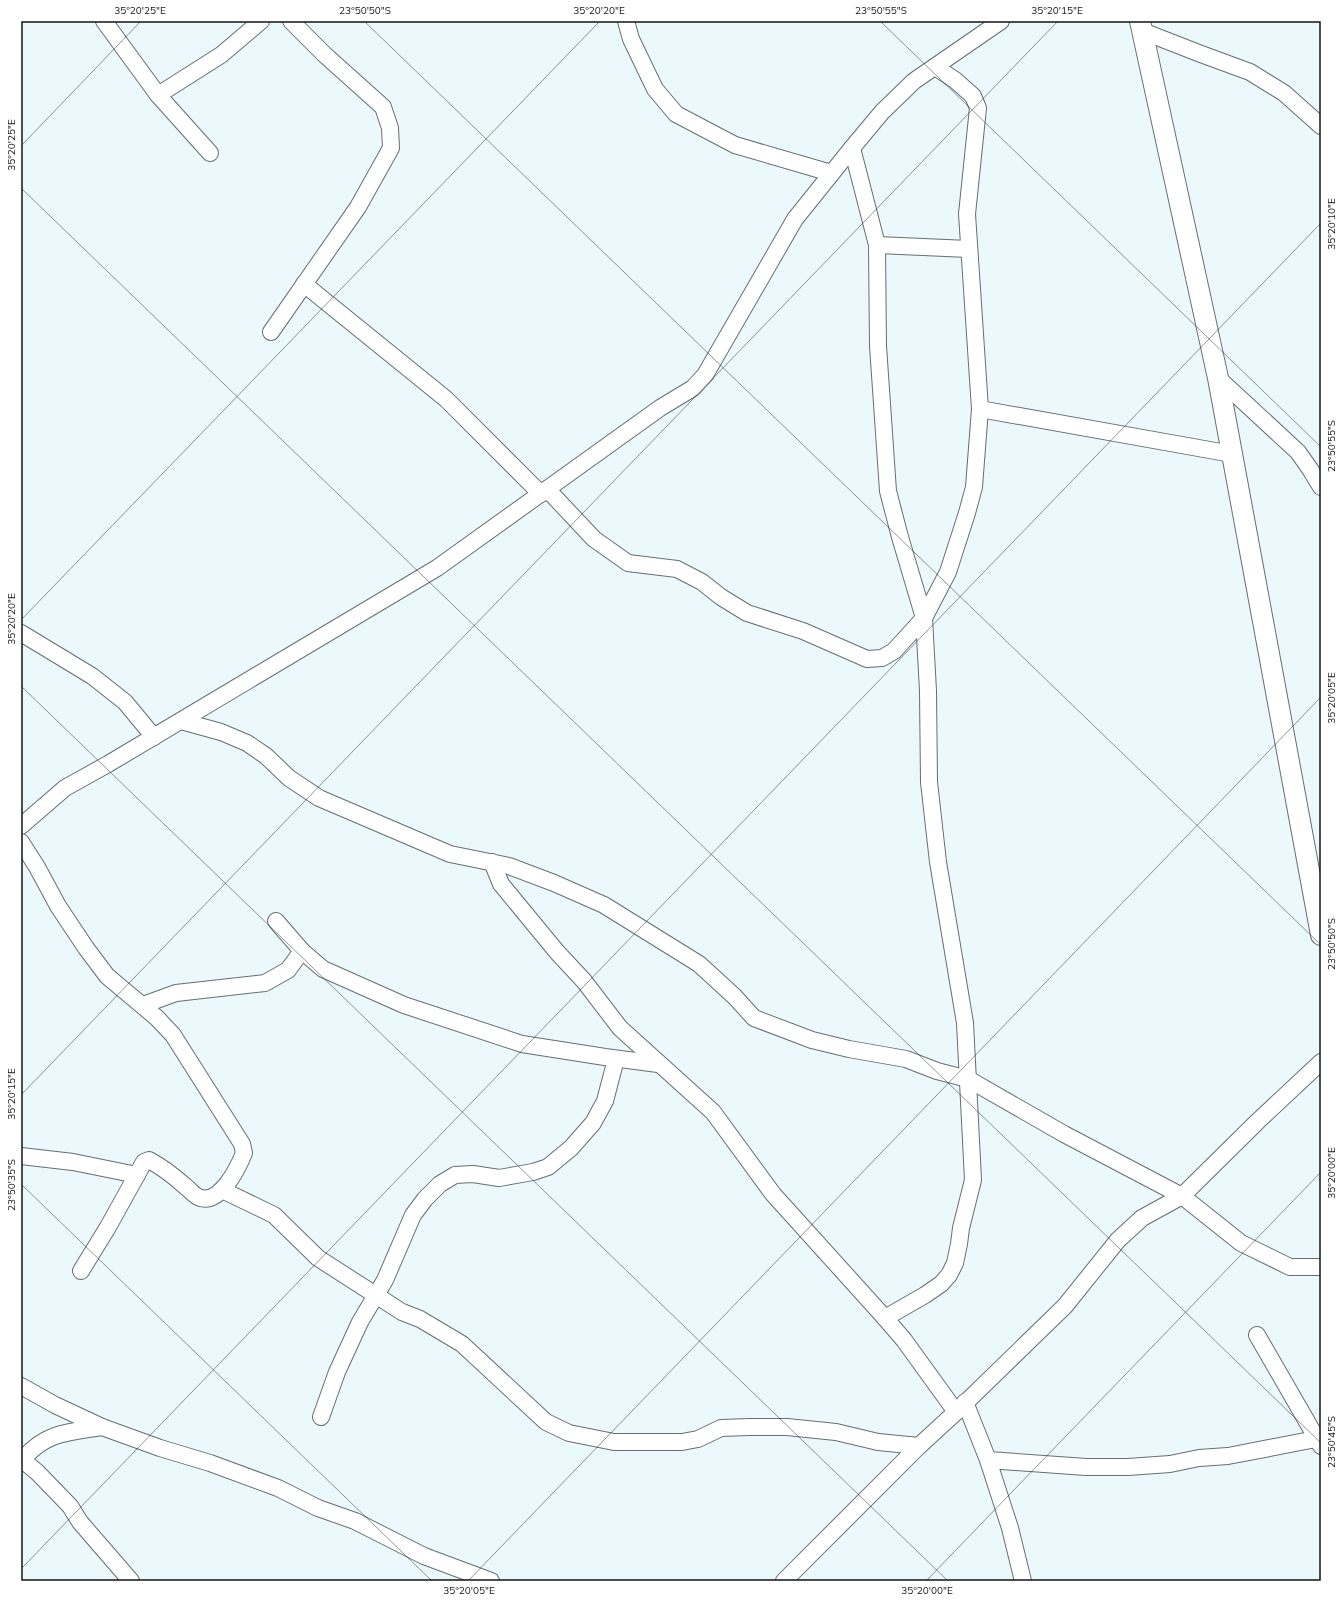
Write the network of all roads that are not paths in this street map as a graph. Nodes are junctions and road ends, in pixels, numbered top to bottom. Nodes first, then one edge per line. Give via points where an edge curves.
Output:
1 (104, 21) edge
2 (260, 21) edge
3 (291, 21) edge
4 (626, 21) edge
5 (1001, 21) edge
6 (1141, 26) edge
7 (935, 67) junction
8 (158, 95) junction
9 (1321, 126) edge
10 (852, 148) junction
11 (210, 153) dead end
12 (831, 173) junction
13 (877, 245) junction
14 (969, 249) junction
15 (304, 284) junction
16 (271, 332) dead end
17 (1218, 378) junction
18 (980, 409) junction
19 (1232, 454) junction
20 (1321, 487) edge
21 (544, 491) junction
22 (924, 618) junction
23 (21, 633) edge
24 (181, 721) junction
25 (154, 737) junction
26 (21, 826) edge
27 (21, 842) edge
28 (492, 862) junction
29 (276, 921) dead end
30 (1321, 935) edge
31 (302, 951) junction
32 (143, 1005) junction
33 (616, 1059) junction
34 (1321, 1062) edge
35 (658, 1064) junction
36 (968, 1079) junction
37 (21, 1156) edge
38 (137, 1175) junction
39 (222, 1190) junction
40 (1182, 1196) junction
41 (1321, 1267) edge
42 (80, 1271) dead end
43 (376, 1295) junction
44 (885, 1318) junction
45 (1257, 1335) dead end
46 (21, 1386) edge
47 (960, 1407) junction
48 (321, 1417) dead end
49 (102, 1426) junction
50 (1319, 1441) edge
51 (919, 1446) junction
52 (988, 1460) junction
53 (131, 1581) edge
54 (491, 1581) edge
55 (784, 1581) edge
56 (1023, 1581) edge

1 - 8 street
2 - 8 street via 221,55
3 - 15 street via 383,107 390,128 391,148 358,207
4 - 12 street via 631,39 655,89 676,114 735,145
5 - 7 street
6 - 9 street via 1201,54 1250,72 1284,93
6 - 17 street
7 - 10 street via 914,81 882,112
7 - 14 street via 973,96 978,108 966,214
8 - 11 street
10 - 12 street
10 - 13 street
12 - 21 street via 795,219 705,375 693,388 660,408
13 - 14 street
13 - 22 street via 878,346 888,491
14 - 18 street
15 - 16 street
15 - 21 street via 446,399
17 - 19 street
17 - 20 street via 1298,452
18 - 19 street
18 - 22 street via 974,487 948,572
19 - 30 street
21 - 22 street via 594,539 628,563 677,569 702,582 747,613 803,631 868,659 882,658 894,651
21 - 24 street via 437,568
22 - 36 street via 929,782 938,862 965,1023
23 - 25 street via 103,684 125,702
24 - 25 street
24 - 28 street via 221,732 247,743 266,756 289,778 319,798 450,854
25 - 26 street via 65,788
27 - 32 street via 86,948 108,976
28 - 35 street via 501,884 584,981 620,1028
28 - 36 street via 554,883 610,909 699,964 754,1018 812,1040 906,1059
29 - 31 street
31 - 32 street via 288,970 265,984 176,993
31 - 33 street via 323,969 412,1008 522,1044
32 - 39 street via 173,1036 242,1144 244,1153 241,1161
33 - 35 street
33 - 43 street via 605,1101 593,1123 571,1148 548,1166 533,1172 500,1178 473,1174 455,1175 440,1184 413,1216
34 - 40 street
35 - 44 street via 713,1112 772,1194
36 - 40 street via 1064,1134
36 - 44 street via 973,1180 955,1263 941,1284
37 - 38 street via 73,1162
38 - 39 street via 144,1162 149,1160 198,1197 207,1199
38 - 42 street
39 - 43 street via 274,1215 318,1258
40 - 41 street via 1241,1243 1290,1267
40 - 47 street via 1142,1218 1118,1240 1065,1306
43 - 48 street via 360,1322 337,1372
43 - 51 street via 462,1344 546,1422 569,1433 614,1442 682,1442 698,1439 721,1428 787,1427 836,1432 878,1442
44 - 47 street
45 - 50 street
46 - 49 street
47 - 51 street
47 - 52 street
49 - 53 street via 54,1436 37,1444 24,1458 26,1463 70,1506 80,1522
49 - 54 street via 278,1488 318,1508 354,1521 424,1556
50 - 52 street via 1170,1464 1128,1467
51 - 55 street
52 - 56 street via 1010,1528

